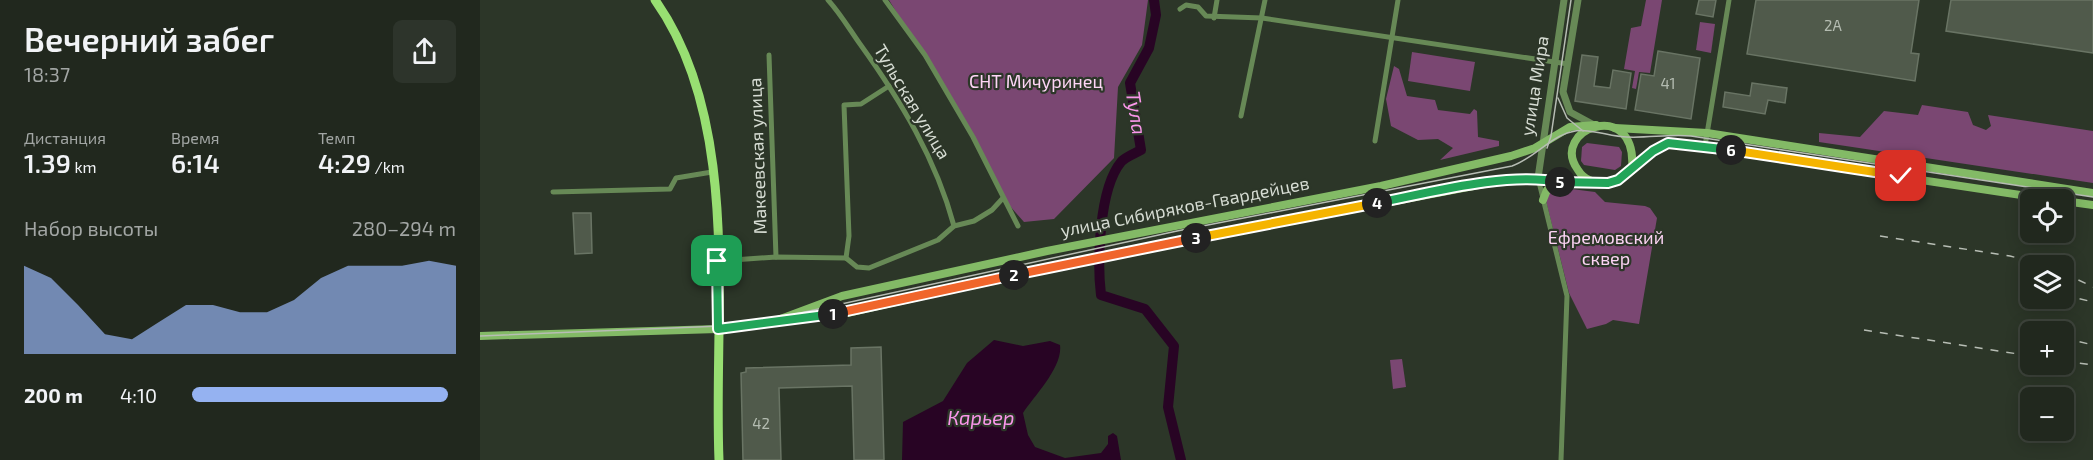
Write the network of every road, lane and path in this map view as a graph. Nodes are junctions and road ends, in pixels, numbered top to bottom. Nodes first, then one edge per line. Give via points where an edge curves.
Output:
1 (655, 0) edge
2 (828, 0) edge
3 (885, 0) edge
4 (1216, 0) edge
5 (1265, 0) edge
6 (1398, 0) edge
7 (1564, 0) edge
8 (1578, 0) edge
9 (1729, 0) edge
10 (1180, 9) dead end
11 (1214, 18) junction
12 (1262, 18) junction
13 (1392, 36) junction
14 (769, 55) dead end
15 (1554, 62) junction
16 (1568, 64) junction
17 (889, 86) junction
18 (1241, 116) dead end
19 (1596, 125) junction
20 (1613, 128) junction
21 (1707, 133) junction
22 (1375, 141) dead end
23 (1542, 143) junction
24 (1705, 146) junction
25 (1903, 164) junction
26 (1632, 169) junction
27 (712, 172) junction
28 (1901, 176) junction
29 (1538, 178) junction
30 (1564, 183) junction
31 (1595, 183) junction
32 (553, 192) dead end
33 (2093, 193) edge
34 (2020, 195) edge
35 (1003, 198) junction
36 (1543, 200) junction
37 (2074, 203) edge
38 (2093, 206) edge
39 (954, 226) junction
40 (1018, 226) dead end
41 (776, 256) junction
42 (846, 258) junction
43 (717, 261) junction
44 (777, 321) junction
45 (718, 329) junction
46 (480, 336) edge
47 (719, 460) edge
48 (1561, 460) edge

1 - 27 main road via 689,59
2 - 17 street, Тульская улица
3 - 35 street via 925,55
4 - 11 street
5 - 12 street
6 - 13 street
7 - 15 street, улица Мира
8 - 16 street, улица Мира
9 - 21 street
10 - 11 street via 1186,5 1198,7
11 - 12 street
12 - 13 street
12 - 18 street
13 - 15 street
13 - 22 street
14 - 41 street, Макеевская улица
15 - 16 street
15 - 23 street, улица Мира
16 - 19 street, улица Мира via 1563,92 1570,112
17 - 39 street, Тульская улица via 928,154
17 - 42 street via 861,104 844,105 849,236
19 - 20 main road
19 - 23 main road, улица Сибиряков-Гвардейцев via 1559,131
19 - 31 main road via 1583,131 1573,154 1576,168 1585,179
20 - 21 main road
20 - 26 main road via 1629,141
21 - 24 street
21 - 25 main road
23 - 29 street, улица Мира
23 - 44 main road, улица Сибиряков-Гвардейцев via 1518,154 1381,186 1047,251 842,296
24 - 26 main road via 1668,143
24 - 28 main road
25 - 28 main road
25 - 33 main road
26 - 31 main road via 1618,180
27 - 32 street via 676,178 670,189
27 - 43 main road
28 - 34 main road
29 - 30 main road, улица Сибиряков-Гвардейцев
29 - 36 street
29 - 44 main road, улица Сибиряков-Гвардейцев via 1510,179 1407,197 1050,267 847,313
30 - 31 main road, улица Сибиряков-Гвардейцев
30 - 36 main road via 1554,184
35 - 39 street, Макеевская улица via 974,221
35 - 40 street
36 - 48 street via 1567,296
37 - 38 main road
39 - 42 street, Макеевская улица via 938,240 869,268 857,267
41 - 42 street, Макеевская улица
41 - 43 street, Макеевская улица
43 - 45 main road
44 - 45 main road, улица Сибиряков-Гвардейцев
45 - 46 main road, улица Сибиряков-Гвардейцев
45 - 47 main road

